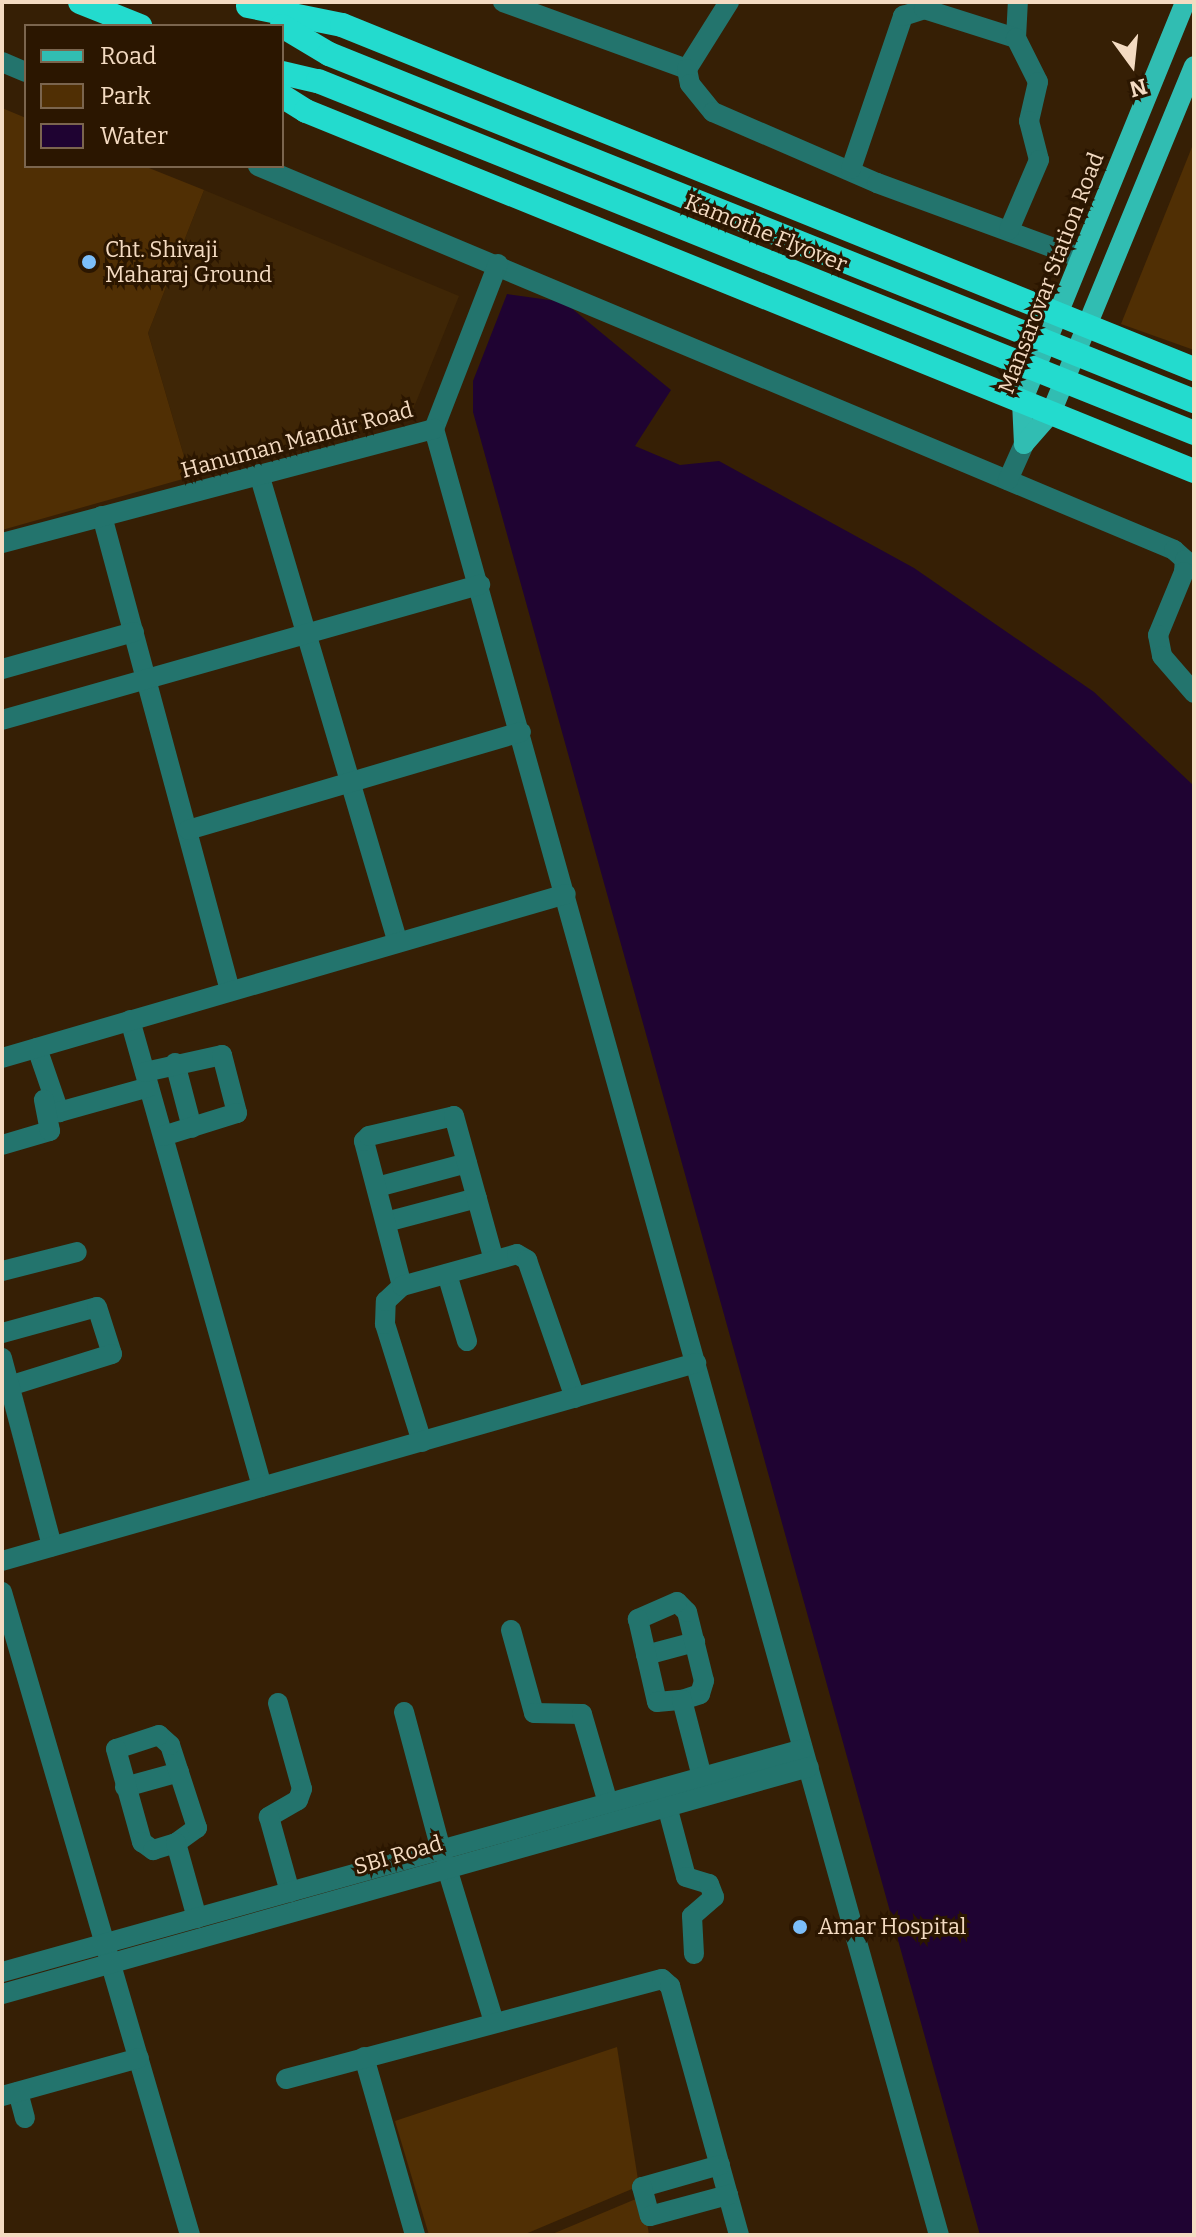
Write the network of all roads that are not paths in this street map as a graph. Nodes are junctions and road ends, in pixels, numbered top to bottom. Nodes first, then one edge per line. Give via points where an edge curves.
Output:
1 (80, 2) edge
2 (503, 2) edge
3 (729, 2) edge
4 (1018, 2) edge
5 (1185, 2) edge
6 (242, 4) edge
7 (135, 24) edge
8 (278, 24) edge
9 (284, 27) edge
10 (1016, 38) junction
11 (2, 62) edge
12 (1194, 66) edge
13 (687, 69) junction
14 (24, 71) edge
15 (284, 73) edge
16 (284, 97) edge
17 (263, 168) edge
18 (851, 169) junction
19 (1009, 230) junction
20 (1081, 258) junction
21 (498, 264) junction
22 (1058, 315) junction
23 (1089, 328) junction
24 (1194, 369) edge
25 (1194, 401) edge
26 (1022, 402) junction
27 (1051, 413) junction
28 (434, 429) junction
29 (1194, 433) edge
30 (1024, 444) junction
31 (1194, 471) edge
32 (259, 474) junction
33 (1008, 480) junction
34 (102, 516) junction
35 (2, 543) edge
36 (480, 585) junction
37 (134, 632) junction
38 (305, 635) junction
39 (2, 669) edge
40 (147, 679) junction
41 (1194, 693) edge
42 (2, 720) edge
43 (521, 732) junction
44 (348, 783) junction
45 (188, 830) junction
46 (566, 894) junction
47 (398, 942) junction
48 (230, 990) junction
49 (130, 1020) junction
50 (33, 1049) junction
51 (2, 1058) edge
52 (175, 1063) junction
53 (147, 1079) junction
54 (192, 1128) junction
55 (163, 1136) junction
56 (2, 1145) edge
57 (467, 1163) junction
58 (377, 1187) junction
59 (477, 1198) junction
60 (386, 1222) junction
61 (77, 1252) dead end
62 (494, 1260) junction
63 (2, 1271) edge
64 (447, 1274) junction
65 (402, 1286) junction
66 (2, 1333) edge
67 (467, 1341) dead end
68 (2, 1358) edge
69 (696, 1363) junction
70 (9, 1386) junction
71 (575, 1398) junction
72 (422, 1442) junction
73 (262, 1487) junction
74 (52, 1546) junction
75 (2, 1561) edge
76 (2, 1592) edge
77 (511, 1630) dead end
78 (695, 1642) junction
79 (646, 1655) junction
80 (682, 1700) junction
81 (278, 1703) dead end
82 (404, 1712) dead end
83 (806, 1758) junction
84 (179, 1772) junction
85 (702, 1777) junction
86 (125, 1787) junction
87 (608, 1803) junction
88 (667, 1806) junction
89 (176, 1843) junction
90 (444, 1858) junction
91 (290, 1892) junction
92 (197, 1918) junction
93 (108, 1953) junction
94 (694, 1954) dead end
95 (2, 1972) edge
96 (2, 1994) edge
97 (494, 2022) junction
98 (364, 2057) junction
99 (139, 2058) junction
100 (286, 2079) dead end
101 (10, 2094) edge
102 (25, 2118) dead end
103 (720, 2165) junction
104 (698, 2171) junction
105 (728, 2195) junction
106 (706, 2201) junction
107 (934, 2234) edge
108 (190, 2235) edge
109 (415, 2235) edge
110 (739, 2235) edge

1 - 7 highway
2 - 13 street
3 - 13 street
4 - 10 street
5 - 20 main road, Mansarovar Station Road
6 - 8 highway, Kamothe Flyover
6 - 22 highway via 342,25
9 - 25 highway, Kamothe Flyover, bridge via 329,54
10 - 18 street via 924,9 903,16
10 - 19 street via 1038,82 1029,121 1039,160
11 - 14 street
12 - 23 main road
13 - 18 street via 690,84 713,112
15 - 29 highway, Kamothe Flyover, bridge via 318,81
16 - 26 highway
17 - 21 street
18 - 19 street
19 - 20 street
20 - 22 main road, Mansarovar Station Road
21 - 28 street, Hanuman Mandir Road
21 - 33 street
22 - 23 highway
22 - 26 main road, Mansarovar Station Road
23 - 24 highway
23 - 27 main road
26 - 27 highway
26 - 30 main road, Mansarovar Station Road
27 - 30 main road
27 - 31 highway
28 - 32 street, Hanuman Mandir Road
28 - 36 street
30 - 33 street
32 - 34 street, Hanuman Mandir Road
32 - 38 street
33 - 41 street via 1185,560 1158,635 1162,656
34 - 35 street, Hanuman Mandir Road
34 - 37 street
36 - 38 street
36 - 43 street
37 - 39 street
37 - 40 street
38 - 40 street
38 - 44 street
40 - 42 street
40 - 45 street
43 - 44 street
43 - 46 street
44 - 45 street
44 - 47 street
45 - 48 street
46 - 47 street
46 - 69 street
47 - 48 street
48 - 49 street
49 - 50 street
49 - 53 street
50 - 51 street
50 - 53 street via 59,1112
50 - 56 street via 51,1128
52 - 53 street
52 - 54 street
52 - 54 street via 222,1055 237,1113
53 - 55 street
54 - 55 street
55 - 73 street
57 - 58 street
57 - 58 street via 454,1116 448,1113 364,1141
57 - 59 street
58 - 60 street
59 - 60 street
59 - 62 street
60 - 65 street
61 - 63 street
62 - 64 street
62 - 71 street via 517,1254 531,1268
64 - 65 street
64 - 67 street
65 - 72 street via 386,1301 385,1324
66 - 70 street via 97,1307 112,1354
68 - 70 street
69 - 71 street
69 - 83 street
70 - 74 street
71 - 72 street
72 - 73 street
73 - 74 street
74 - 75 street
76 - 93 street
77 - 87 street via 534,1713 582,1714
78 - 79 street
78 - 79 street via 683,1605 662,1606 638,1619
78 - 80 street via 704,1688
79 - 80 street via 657,1702
80 - 85 street
81 - 91 street via 302,1789 298,1800 269,1817
82 - 90 street
83 - 85 street, SBI Road
83 - 88 street, SBI Road
83 - 107 street
84 - 86 street
84 - 86 street via 165,1738 122,1746 115,1755
84 - 89 street via 197,1828
85 - 87 street, SBI Road
86 - 89 street via 147,1847
87 - 90 street, SBI Road
88 - 90 street, SBI Road
88 - 94 street via 686,1877 709,1884 714,1897 692,1916
89 - 92 street
90 - 91 street, SBI Road
90 - 93 street, SBI Road
90 - 97 street
91 - 92 street, SBI Road
92 - 93 street, SBI Road
93 - 95 street, SBI Road
93 - 96 street, SBI Road
93 - 99 street
97 - 98 street
97 - 103 street via 662,1979 670,1986
98 - 100 street
98 - 109 street
99 - 101 street
99 - 108 street
101 - 102 street
103 - 104 street
103 - 105 street
104 - 106 street
104 - 106 street via 642,2187 650,2216
105 - 106 street
105 - 110 street

